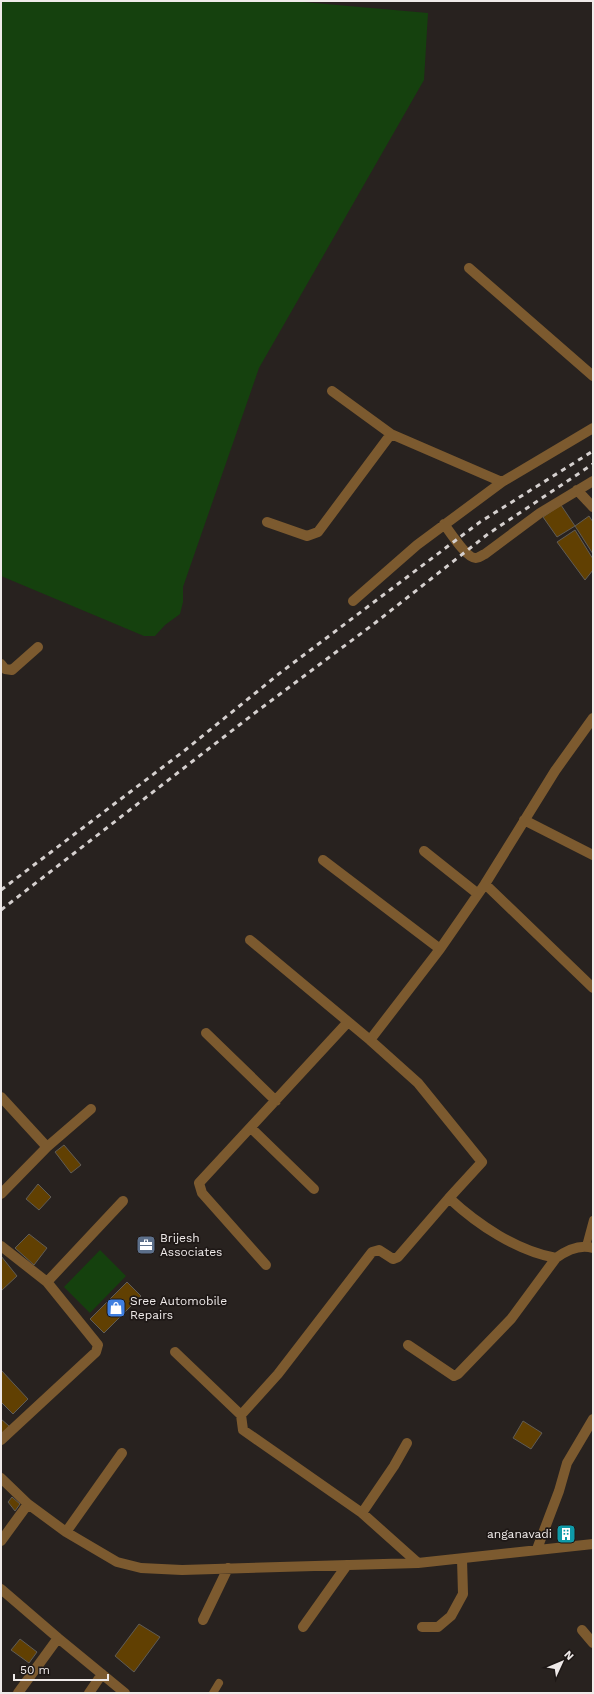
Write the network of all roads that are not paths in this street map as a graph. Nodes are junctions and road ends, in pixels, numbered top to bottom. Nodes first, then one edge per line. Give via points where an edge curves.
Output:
1 (469, 268) dead end
2 (593, 376) edge
3 (332, 390) dead end
4 (593, 428) edge
5 (391, 434) junction
6 (593, 481) edge
7 (502, 482) junction
8 (577, 490) junction
9 (593, 507) edge
10 (267, 522) dead end
11 (444, 524) junction
12 (353, 601) dead end
13 (38, 648) dead end
14 (1, 664) edge
15 (593, 718) edge
16 (524, 820) junction
17 (424, 851) dead end
18 (593, 855) edge
19 (323, 860) dead end
20 (485, 884) junction
21 (478, 894) junction
22 (250, 940) dead end
23 (440, 949) junction
24 (593, 988) edge
25 (347, 1023) junction
26 (206, 1033) dead end
27 (370, 1040) junction
28 (1, 1097) edge
29 (276, 1101) junction
30 (91, 1109) dead end
31 (251, 1128) junction
32 (47, 1146) junction
33 (314, 1190) dead end
34 (1, 1194) edge
35 (449, 1198) junction
36 (123, 1202) dead end
37 (593, 1220) edge
38 (1, 1246) edge
39 (590, 1247) edge
40 (556, 1258) junction
41 (266, 1265) dead end
42 (47, 1282) junction
43 (408, 1344) dead end
44 (175, 1352) dead end
45 (240, 1414) junction
46 (593, 1419) edge
47 (1, 1440) edge
48 (407, 1443) dead end
49 (122, 1454) dead end
50 (1, 1478) edge
51 (28, 1504) junction
52 (362, 1513) junction
53 (66, 1532) junction
54 (1, 1541) edge
55 (593, 1544) edge
56 (537, 1549) junction
57 (462, 1559) junction
58 (418, 1563) junction
59 (347, 1565) junction
60 (228, 1568) junction
61 (1, 1589) edge
62 (203, 1620) dead end
63 (303, 1627) dead end
64 (422, 1627) dead end
65 (582, 1630) dead end
66 (58, 1638) junction
67 (593, 1643) edge
68 (102, 1674) junction
69 (219, 1683) dead end
70 (18, 1693) edge
71 (88, 1693) edge
72 (125, 1693) edge
73 (213, 1693) edge

1 - 2 street
3 - 5 street
4 - 7 street
5 - 7 street
5 - 10 street via 318,532 307,536
6 - 8 street
7 - 11 street
8 - 9 street
8 - 11 street via 476,558 465,552
11 - 12 street
13 - 14 street via 12,670
15 - 16 street
16 - 18 street
16 - 20 street
17 - 21 street
19 - 23 street
20 - 21 street
20 - 24 street
21 - 23 street
22 - 25 street
23 - 27 street
25 - 27 street
25 - 29 street
26 - 29 street
27 - 35 street via 418,1083 482,1162
28 - 32 street
29 - 31 street
30 - 32 street
31 - 33 street
31 - 41 street via 199,1183 202,1193
32 - 34 street
35 - 40 street via 461,1209 508,1240 541,1256
35 - 45 street via 398,1257 393,1258 379,1250 372,1252 278,1374
36 - 42 street
37 - 39 lane
38 - 42 street
39 - 40 street via 566,1250
40 - 43 street via 511,1319 458,1374 454,1376
42 - 47 street via 94,1337 98,1344 96,1352
44 - 45 street
45 - 52 street via 243,1430
46 - 56 street via 567,1463
48 - 52 street
49 - 53 street
50 - 51 street
51 - 53 street
51 - 54 street
52 - 58 street
53 - 60 street via 117,1562 141,1568
55 - 56 street
56 - 57 street
57 - 58 street
57 - 64 street via 463,1594 451,1616 438,1627
58 - 59 street
59 - 60 street
59 - 63 street
60 - 62 street
61 - 66 street
65 - 67 street
66 - 68 street
66 - 70 street
68 - 71 street
68 - 72 street
69 - 73 lane

